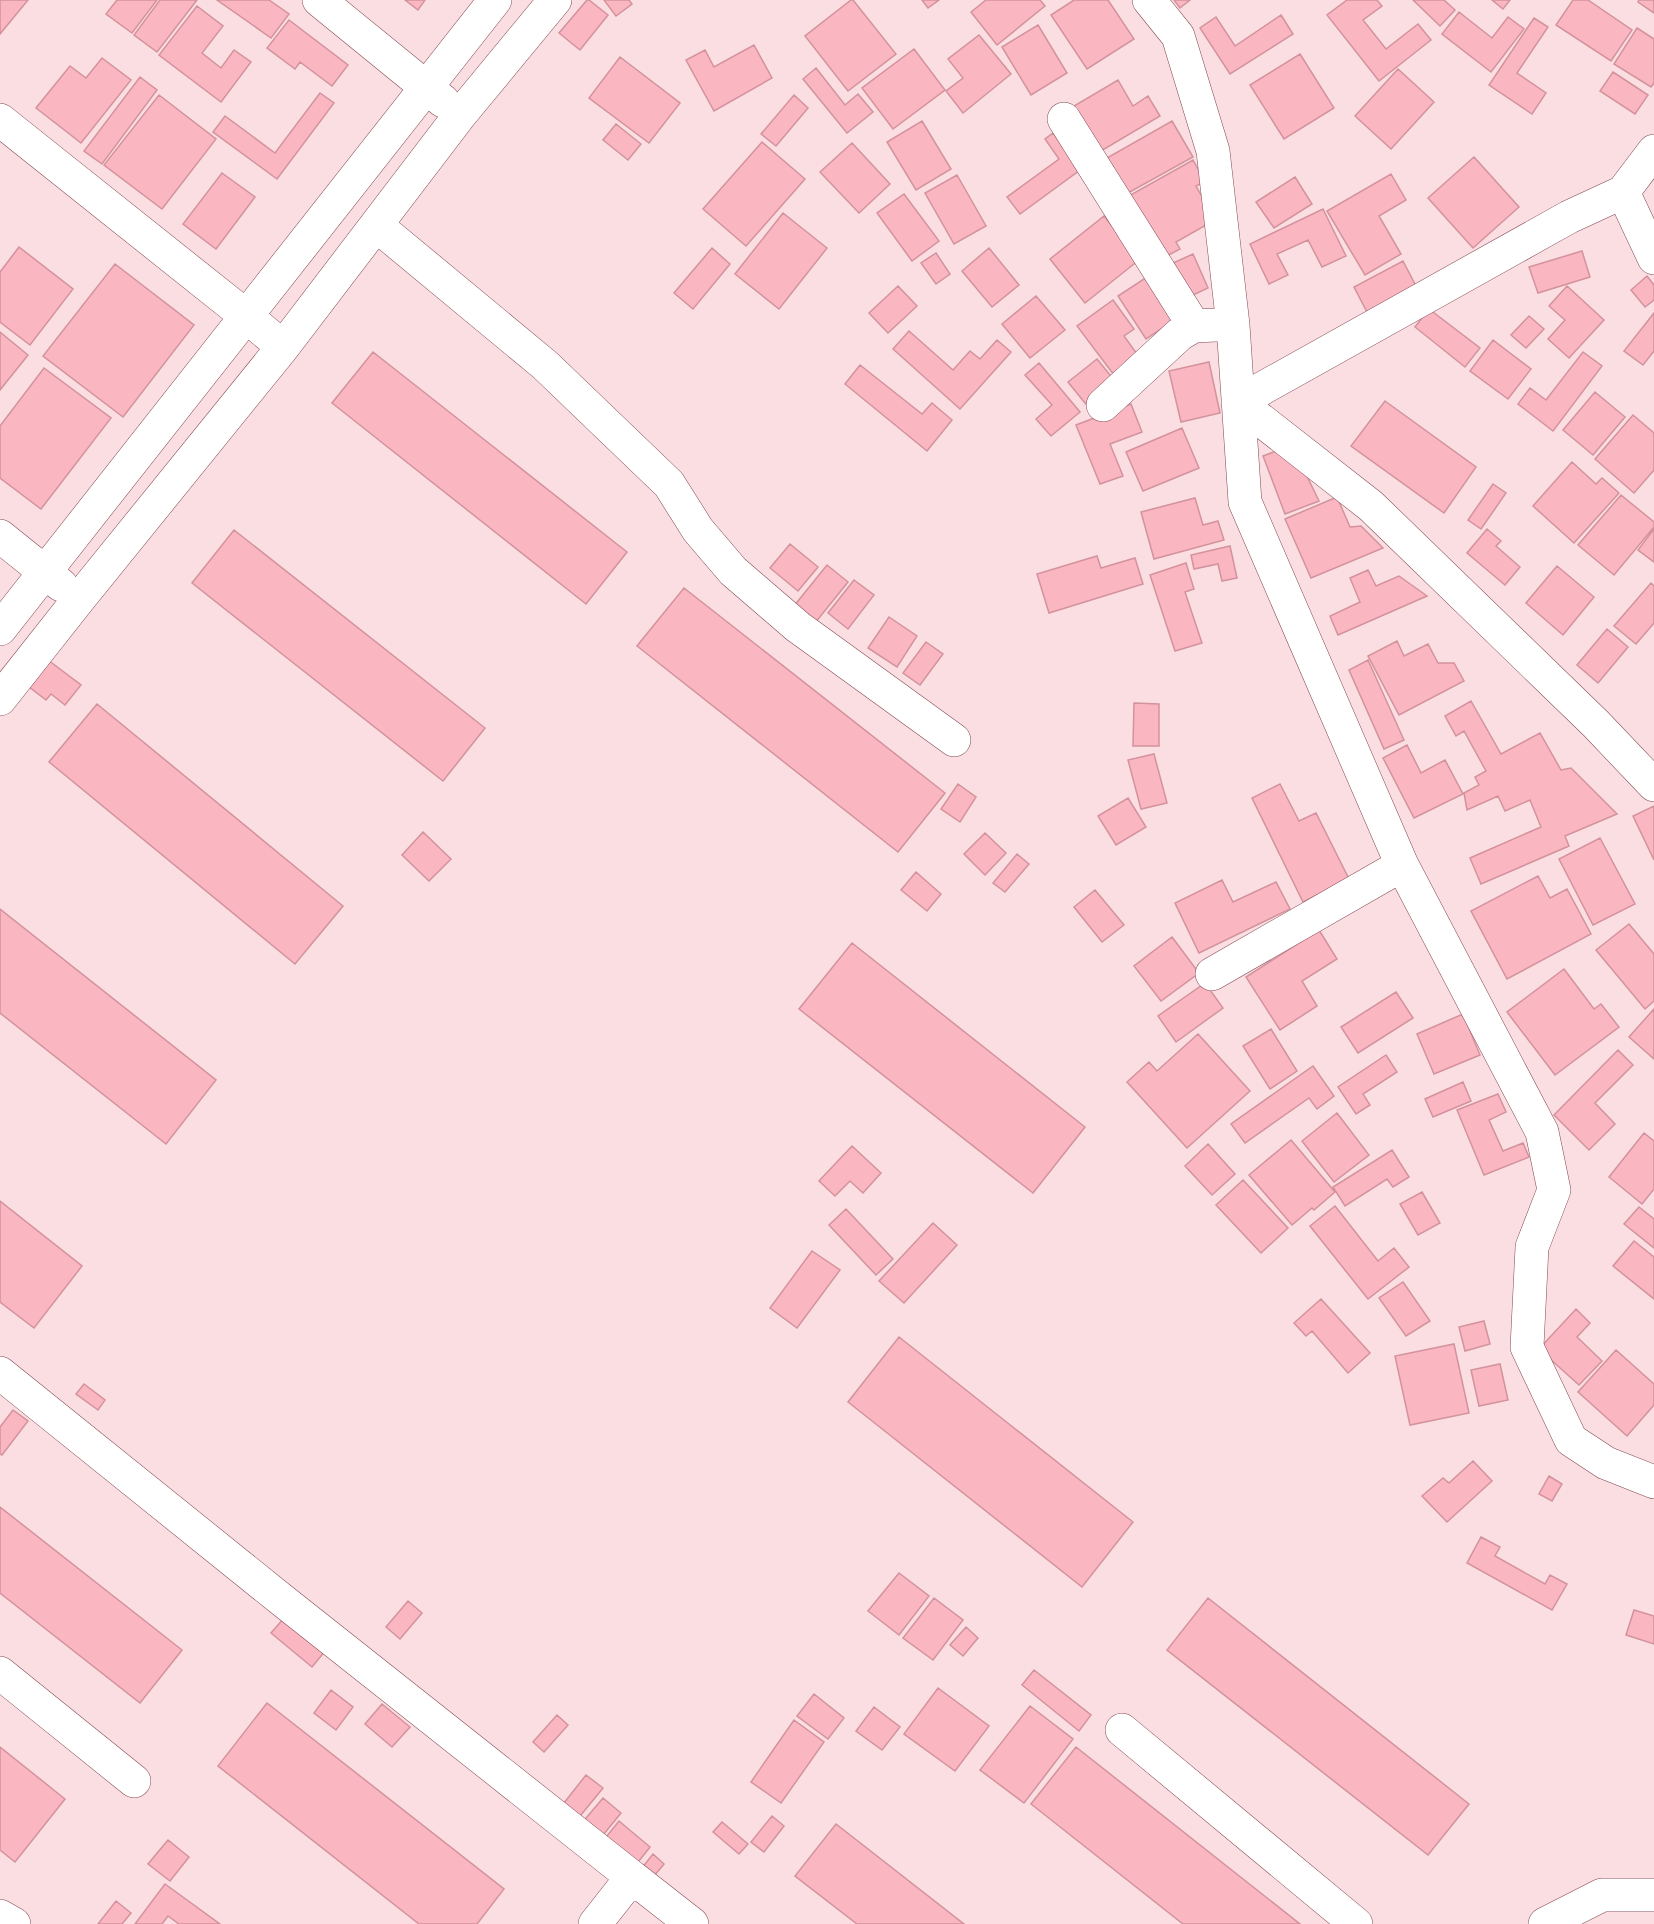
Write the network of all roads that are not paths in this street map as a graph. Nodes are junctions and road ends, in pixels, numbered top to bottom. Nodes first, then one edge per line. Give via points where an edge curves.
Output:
1 (319, 0) edge
2 (495, 0) edge
3 (555, 0) edge
4 (1149, 0) edge
5 (426, 89) junction
6 (460, 114) junction
7 (1064, 119) dead end
8 (0, 120) edge
9 (1654, 151) edge
10 (1623, 192) junction
11 (376, 225) junction
12 (1654, 258) edge
13 (246, 316) junction
14 (1233, 325) junction
15 (1194, 326) junction
16 (283, 347) junction
17 (1238, 402) junction
18 (1103, 405) dead end
19 (0, 536) edge
20 (45, 572) junction
21 (78, 599) junction
22 (0, 629) edge
23 (0, 699) edge
24 (954, 740) dead end
25 (1654, 785) edge
26 (1402, 865) junction
27 (1212, 974) dead end
28 (0, 1373) edge
29 (1654, 1482) edge
30 (0, 1673) edge
31 (1122, 1731) dead end
32 (134, 1781) dead end
33 (632, 1877) junction
34 (1654, 1895) edge
35 (0, 1916) edge
36 (14, 1924) edge
37 (596, 1924) edge
38 (692, 1924) edge
39 (1356, 1924) edge
40 (1545, 1924) edge

1 - 5 street
2 - 5 street
3 - 6 street
4 - 14 street via 1178,36 1213,151
5 - 6 street
5 - 13 street
6 - 11 street
7 - 15 street
8 - 13 street
9 - 10 street
10 - 12 street
10 - 17 street via 1569,216
11 - 16 street
11 - 24 street via 545,365 661,476 698,530 733,570 798,627
13 - 16 street
13 - 20 street
14 - 15 street
14 - 17 street
15 - 18 street via 1180,334
16 - 21 street
17 - 25 street via 1371,506
17 - 26 street via 1245,502
19 - 20 street
20 - 21 street
20 - 22 street
21 - 23 street
26 - 27 street
26 - 29 street via 1542,1132 1554,1190 1532,1247 1527,1347 1571,1440 1606,1462
28 - 33 street
30 - 32 street
31 - 39 street
33 - 37 street
33 - 38 street
34 - 40 street via 1602,1895
35 - 36 street

